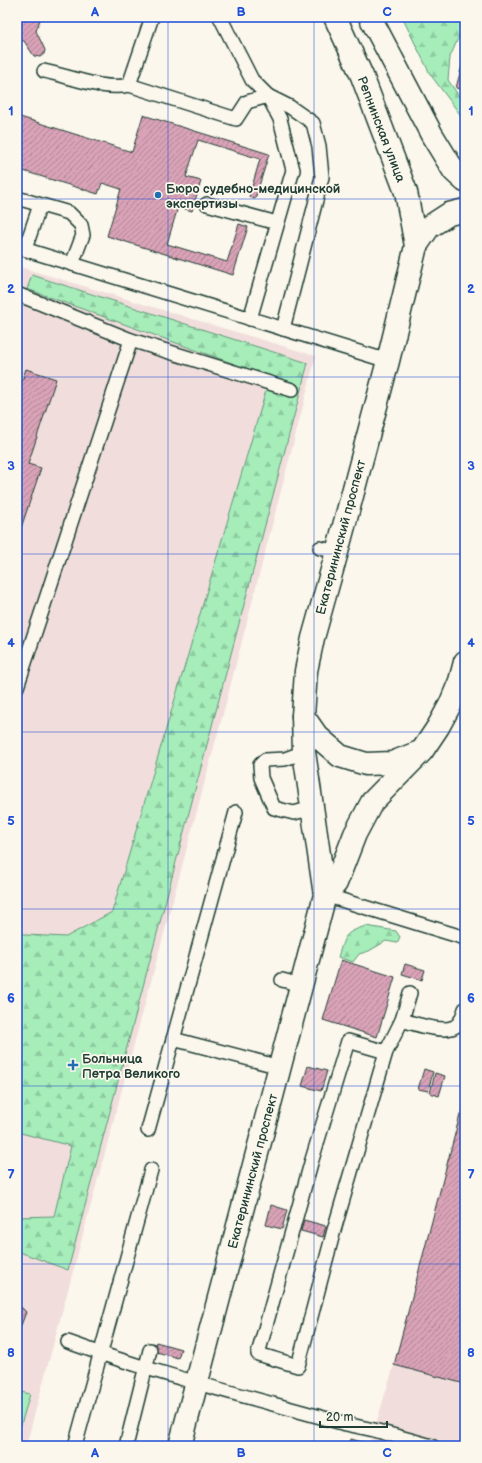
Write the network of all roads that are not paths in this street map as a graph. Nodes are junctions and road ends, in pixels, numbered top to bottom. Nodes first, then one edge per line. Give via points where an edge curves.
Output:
1 (152, 17) edge
2 (220, 17) edge
3 (334, 17) edge
4 (370, 17) edge
5 (44, 71) dead end
6 (129, 85) junction
7 (268, 96) junction
8 (465, 181) edge
9 (17, 198) edge
10 (207, 204) dead end
11 (40, 205) junction
12 (465, 210) edge
13 (277, 223) junction
14 (416, 246) junction
15 (21, 248) edge
16 (72, 264) junction
17 (17, 295) edge
18 (250, 319) junction
19 (283, 329) junction
20 (131, 340) junction
21 (388, 361) junction
22 (292, 390) dead end
23 (465, 662) edge
24 (17, 687) edge
25 (303, 716) junction
26 (422, 751) junction
27 (304, 752) junction
28 (236, 812) dead end
29 (313, 812) junction
30 (325, 895) junction
31 (465, 938) edge
32 (410, 993) dead end
33 (465, 1009) edge
34 (402, 1020) junction
35 (173, 1039) junction
36 (386, 1052) junction
37 (280, 1067) junction
38 (148, 1130) dead end
39 (151, 1170) dead end
40 (68, 1342) dead end
41 (150, 1350) dead end
42 (100, 1354) junction
43 (145, 1367) junction
44 (196, 1382) junction
45 (75, 1446) edge
46 (126, 1446) edge
47 (180, 1446) edge
48 (432, 1446) edge

1 - 6 lane
2 - 7 lane via 252,80
3 - 14 street, Репнинская улица via 362,76 406,192
4 - 8 street via 432,135 454,171
5 - 6 lane via 106,87
6 - 7 lane via 236,119 247,102
7 - 13 lane via 280,119 293,170
7 - 19 lane via 290,106 313,123 319,146 322,177
9 - 11 lane
10 - 13 lane
11 - 15 lane
11 - 16 lane via 69,213 81,225 82,235
12 - 14 street, Екатерининский проспект via 449,214 430,227
13 - 18 lane
14 - 21 street, Екатерининский проспект
15 - 16 lane
16 - 18 lane
17 - 20 lane
18 - 19 lane
19 - 21 lane
20 - 22 lane
20 - 24 lane
21 - 25 street, Екатерининский проспект via 328,550 306,671
23 - 26 street, Екатерининский проспект via 450,705
25 - 26 street via 318,736 340,756 366,764 392,762
25 - 27 street, Екатерининский проспект
26 - 30 street, Екатерининский проспект via 372,802 355,834 336,883
27 - 29 street, Екатерининский проспект
27 - 29 lane via 285,759 265,760 260,766 261,778 274,808 294,813
28 - 35 lane
29 - 30 street, Екатерининский проспект
30 - 31 lane
30 - 37 street, Екатерининский проспект via 292,983
32 - 34 lane
33 - 34 lane via 455,1027 446,1030
34 - 36 lane
35 - 37 lane
35 - 38 lane
36 - 36 lane via 334,1230 298,1366 258,1354 348,1041
37 - 44 street, Екатерининский проспект
39 - 42 lane
40 - 42 lane
41 - 43 lane
42 - 43 lane
42 - 45 lane
43 - 44 lane
43 - 46 lane
44 - 47 street, Екатерининский проспект
44 - 48 lane

